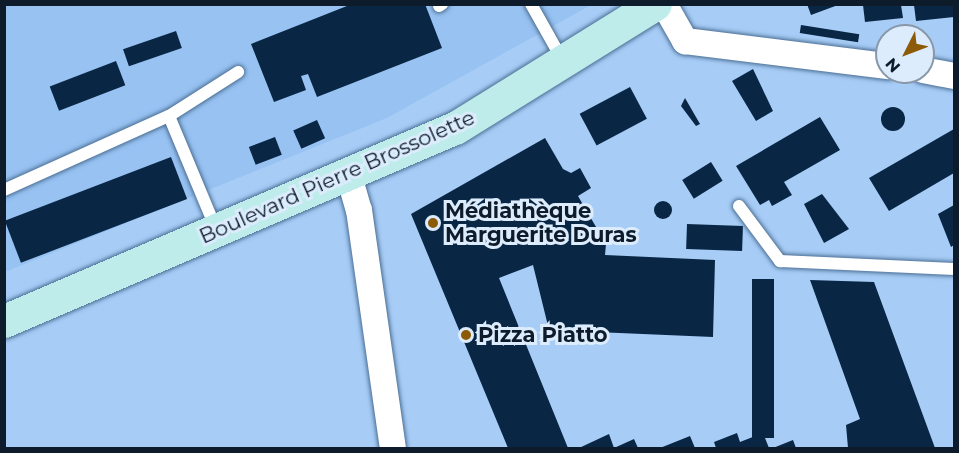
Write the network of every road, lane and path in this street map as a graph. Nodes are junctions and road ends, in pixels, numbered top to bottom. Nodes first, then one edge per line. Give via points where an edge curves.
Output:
1 (531, 4) edge
2 (655, 4) edge
3 (664, 4) edge
4 (564, 62) junction
5 (875, 65) edge
6 (238, 72) dead end
7 (935, 72) edge
8 (954, 76) edge
9 (169, 116) junction
10 (349, 176) junction
11 (4, 190) edge
12 (740, 206) dead end
13 (217, 232) junction
14 (954, 269) edge
15 (4, 321) edge
16 (393, 448) edge

1 - 4 lane
2 - 4 main road, Boulevard Pierre Brossolette
3 - 5 street via 685,41
4 - 10 main road, Boulevard Pierre Brossolette via 455,128
6 - 9 lane
7 - 8 street
9 - 11 lane
9 - 13 lane
10 - 13 main road, Boulevard Pierre Brossolette
10 - 16 street via 359,210
12 - 14 lane via 780,261
13 - 15 main road, Boulevard Pierre Brossolette

